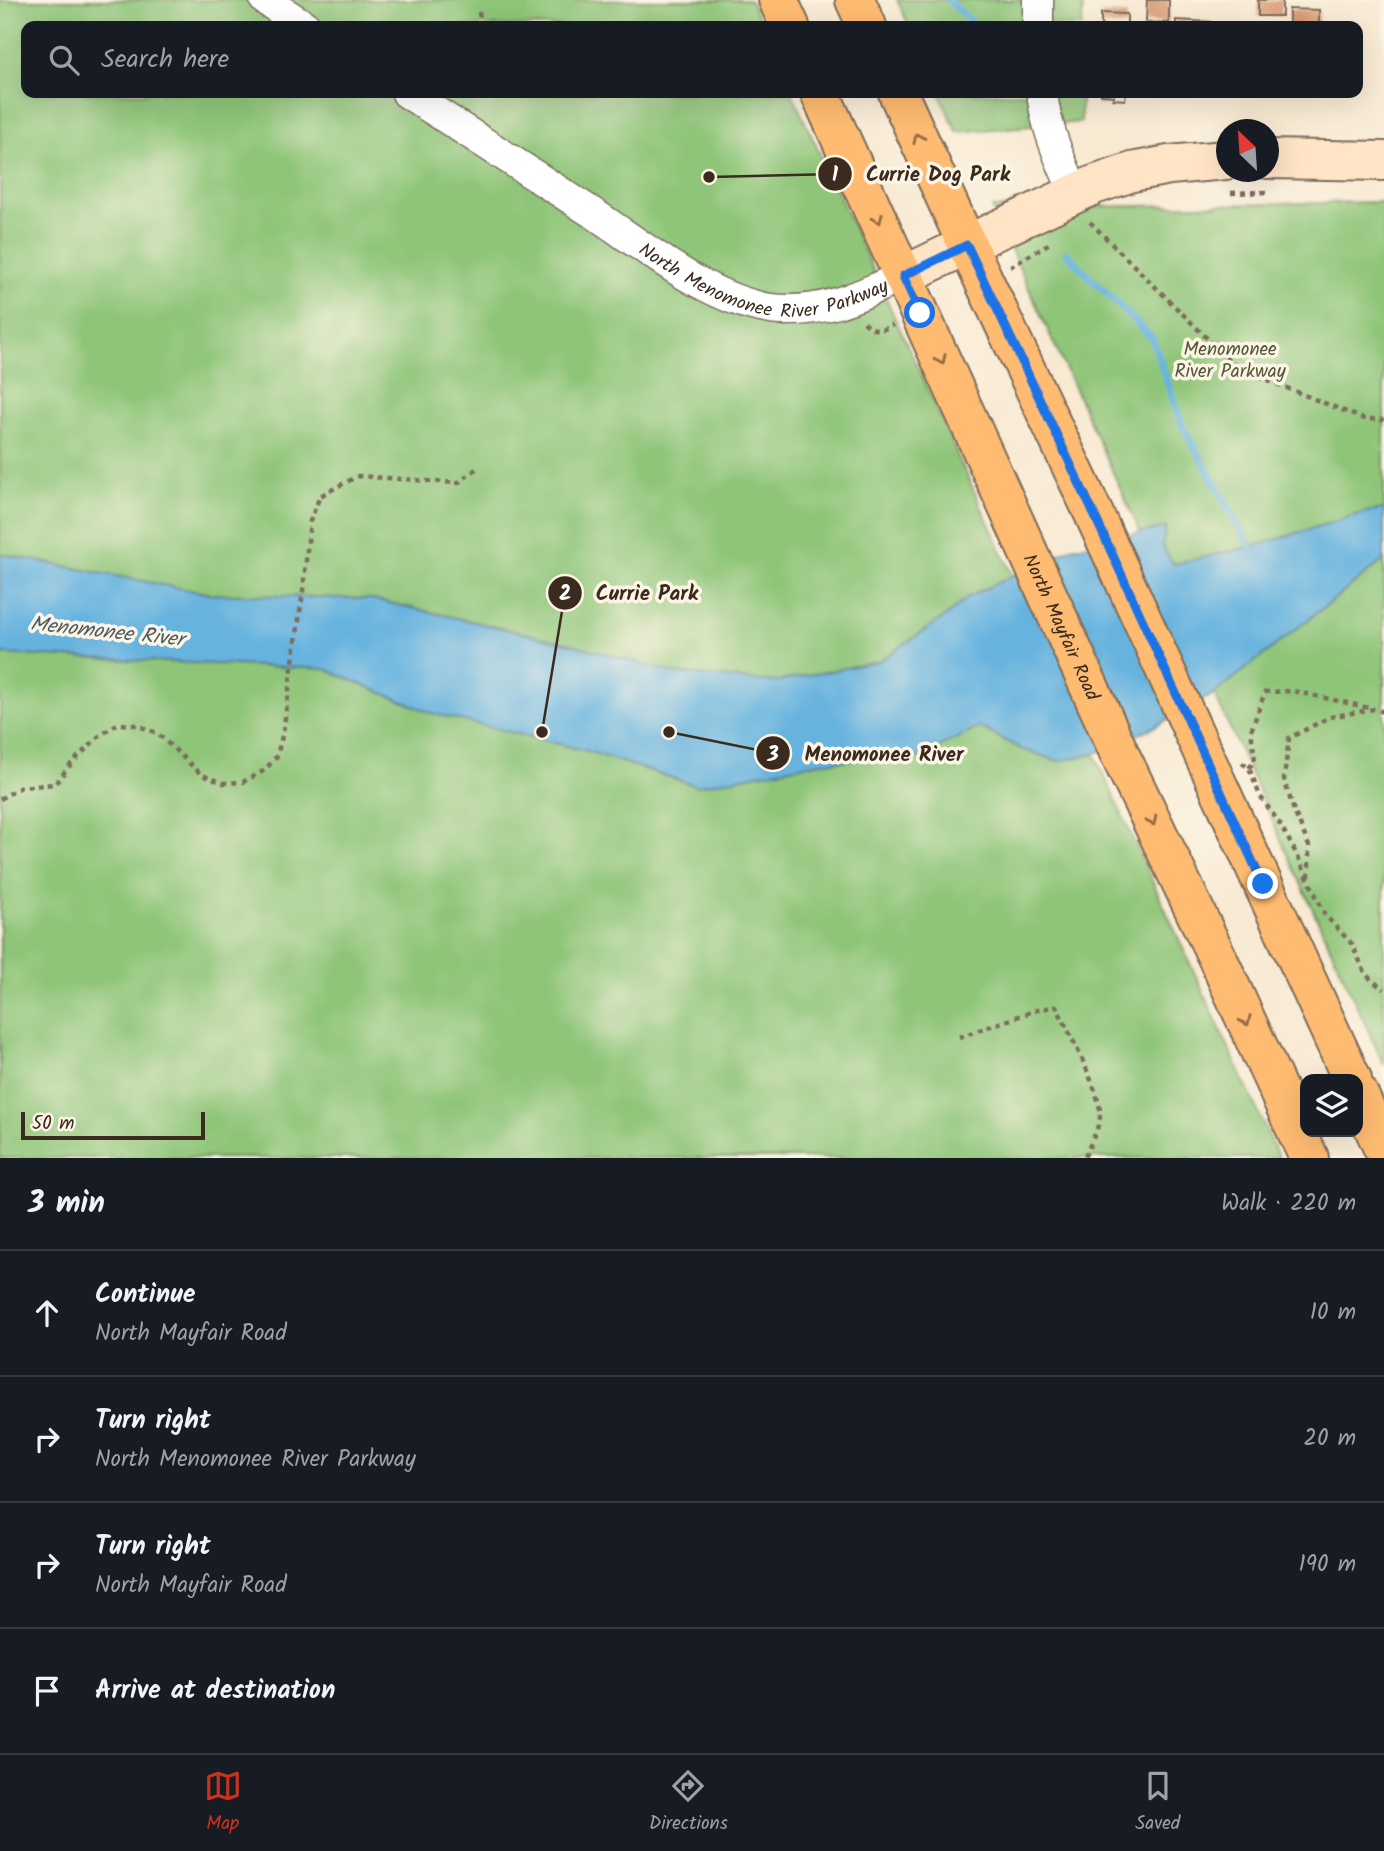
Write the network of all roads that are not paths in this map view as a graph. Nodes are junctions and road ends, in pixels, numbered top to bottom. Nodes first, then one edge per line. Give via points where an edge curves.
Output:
1 (265, 0) edge
2 (778, 0) edge
3 (855, 0) edge
4 (1038, 0) edge
5 (297, 21) edge
6 (788, 21) edge
7 (865, 21) edge
8 (1038, 21) edge
9 (415, 98) edge
10 (823, 98) edge
11 (900, 98) edge
12 (1043, 98) edge
13 (1384, 161) edge
14 (1216, 175) edge
15 (1279, 175) edge
16 (1086, 215) junction
17 (967, 245) junction
18 (903, 276) junction
19 (1350, 1074) edge
20 (1363, 1104) edge
21 (1384, 1150) edge
22 (1309, 1158) edge

1 - 5 street
2 - 6 main road
3 - 7 main road
4 - 8 street
9 - 18 street, North Menomonee River Parkway via 654,255 739,302 772,309 825,307
10 -> 18 main road, North Mayfair Road
17 -> 11 main road
12 - 16 street via 1056,148
13 - 15 street
14 - 16 street, North Menomonee River Parkway via 1169,165 1132,172
16 - 17 street, North Menomonee River Parkway
17 - 18 street, North Menomonee River Parkway
17 - 19 main road
18 -> 22 main road, North Mayfair Road
20 - 21 main road

